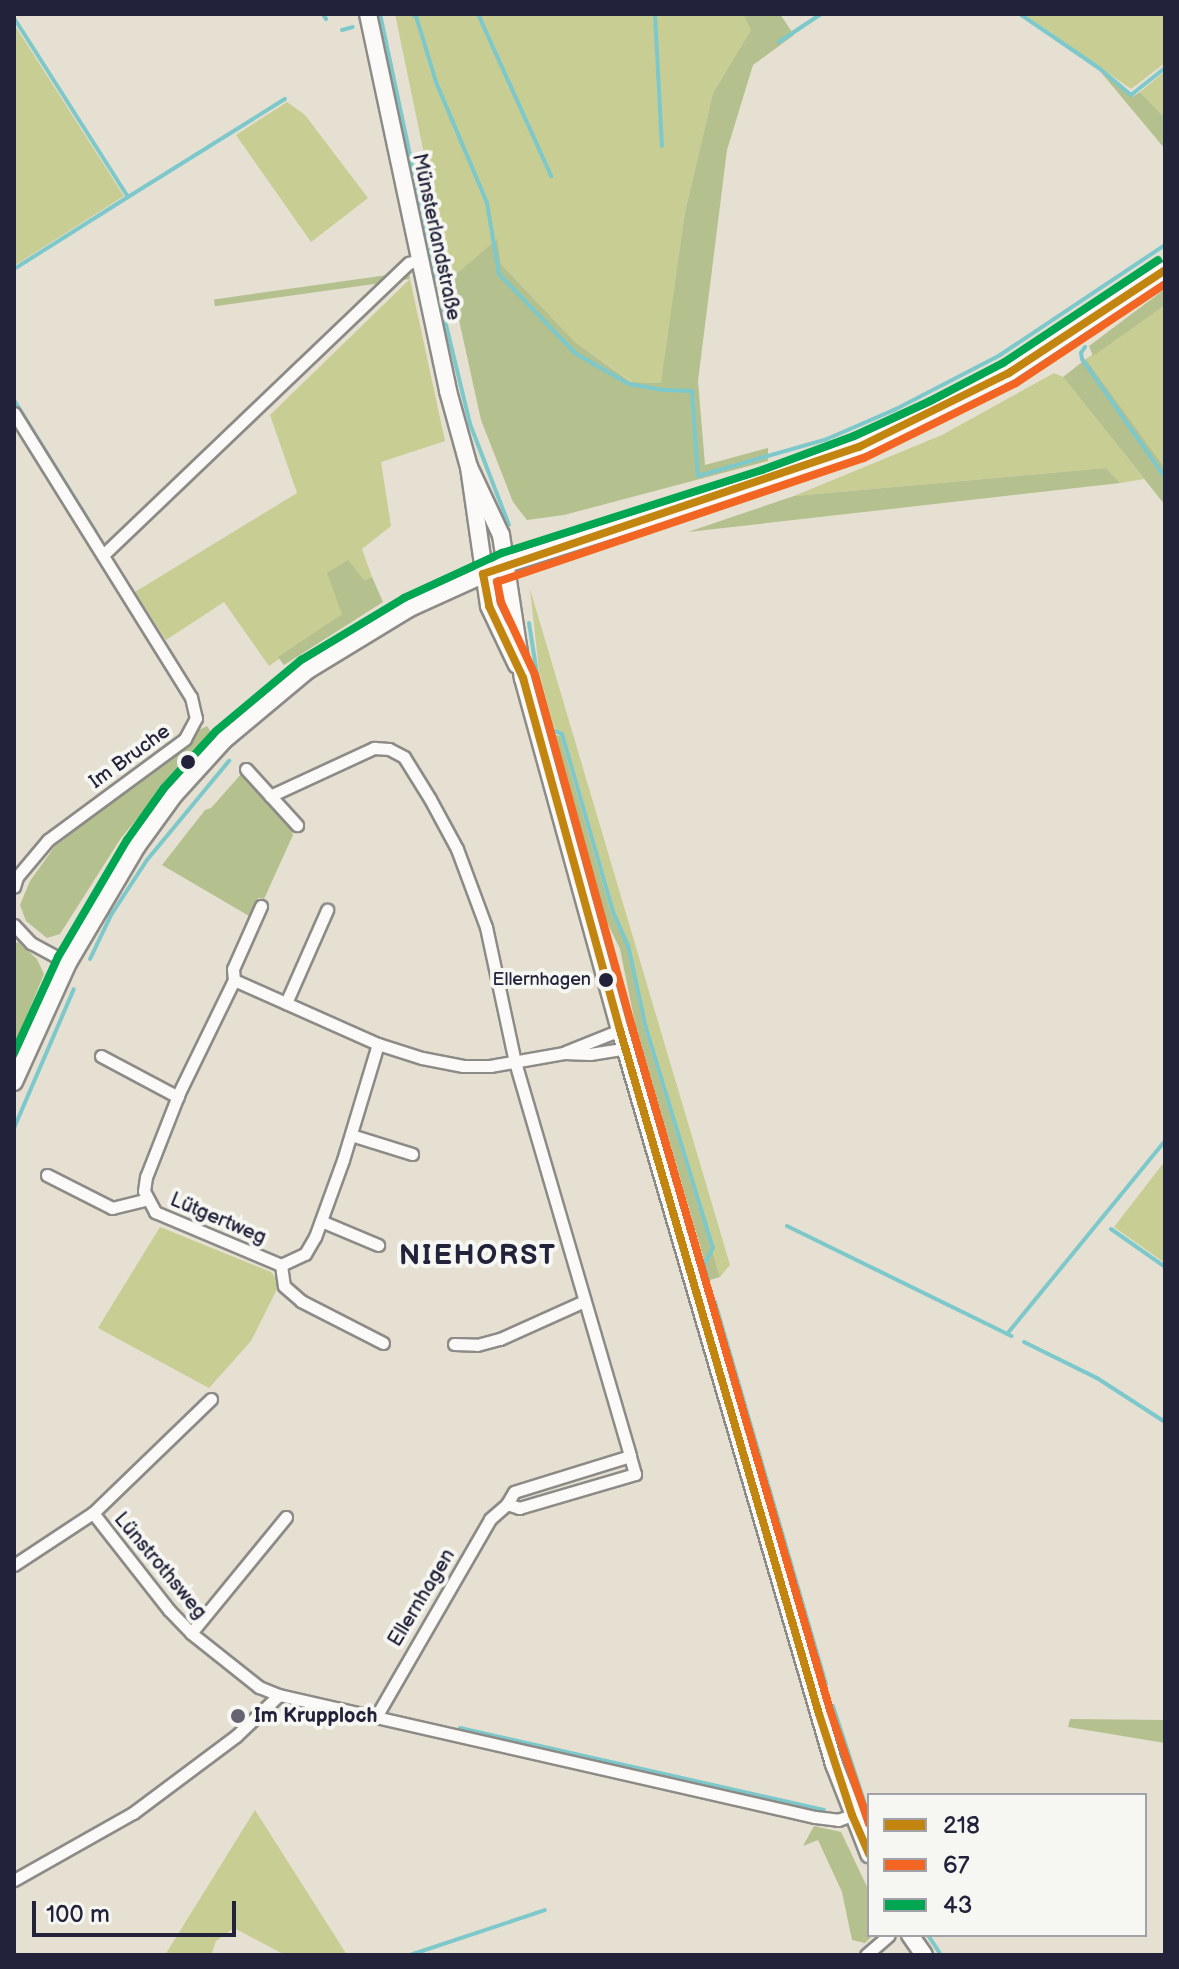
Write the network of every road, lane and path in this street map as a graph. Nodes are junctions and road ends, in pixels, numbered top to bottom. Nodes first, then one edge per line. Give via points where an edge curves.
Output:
1 (368, 14) edge
2 (421, 259) junction
3 (1165, 270) edge
4 (14, 413) edge
5 (469, 467) junction
6 (103, 555) junction
7 (507, 564) junction
8 (483, 574) junction
9 (523, 678) junction
10 (246, 769) dead end
11 (270, 796) junction
12 (297, 825) dead end
13 (14, 887) edge
14 (261, 906) dead end
15 (327, 910) dead end
16 (14, 925) edge
17 (68, 963) junction
18 (234, 980) junction
19 (286, 1003) junction
20 (620, 1030) junction
21 (378, 1044) junction
22 (626, 1048) junction
23 (564, 1053) junction
24 (101, 1056) dead end
25 (515, 1062) junction
26 (14, 1082) edge
27 (178, 1097) junction
28 (351, 1135) junction
29 (412, 1154) dead end
30 (47, 1175) dead end
31 (147, 1199) junction
32 (321, 1221) junction
33 (378, 1245) dead end
34 (281, 1265) junction
35 (584, 1301) junction
36 (383, 1343) dead end
37 (454, 1344) dead end
38 (211, 1399) dead end
39 (630, 1456) junction
40 (507, 1504) junction
41 (93, 1513) junction
42 (286, 1517) dead end
43 (14, 1565) edge
44 (191, 1633) junction
45 (279, 1695) junction
46 (377, 1715) junction
47 (852, 1815) junction
48 (867, 1849) edge
49 (14, 1880) edge
50 (887, 1937) edge
51 (911, 1937) edge
52 (866, 1955) edge
53 (924, 1955) edge

1 - 2 main road, Münsterlandstraße
2 - 5 main road, Münsterlandstraße
2 - 6 street via 409,263
3 - 7 main road via 1009,373 859,447
4 - 6 street, Im Bruche
5 - 7 main road via 501,535
5 - 8 main road
6 - 13 street, Im Bruche via 191,697 196,718 185,739 48,840
7 - 8 main road
7 - 9 main road
8 - 9 main road via 489,606
8 - 17 main road via 342,646 275,694 224,740 137,846
9 - 20 main road
10 - 11 street
11 - 12 street
11 - 25 street via 374,748 404,757 473,887 495,961
14 - 18 street, Lütgertweg via 233,969
15 - 19 street
16 - 17 street via 31,943
17 - 26 main road
18 - 19 street
18 - 27 street, Lütgertweg
19 - 21 street
20 - 22 main road
20 - 23 street
21 - 25 street via 463,1066
21 - 28 street, Lütgertweg
22 - 23 street
22 - 47 main road
23 - 25 street
24 - 27 street
25 - 35 street
27 - 31 street, Lütgertweg via 146,1177
28 - 29 street
28 - 32 street, Lütgertweg
30 - 31 street, Lütgertweg via 112,1208
31 - 34 street, Lütgertweg via 155,1212
32 - 33 street
32 - 34 street, Lütgertweg via 305,1254
34 - 36 street, Lütgertweg via 284,1286 301,1301
35 - 37 street via 500,1339
35 - 39 street
38 - 41 street, Lünstrothsweg
39 - 40 street, Ellernhagen via 514,1492
39 - 40 street via 635,1474 519,1508
40 - 46 street, Ellernhagen via 490,1519
41 - 43 street, Lünstrothsweg
41 - 44 street, Lünstrothsweg
42 - 44 street
44 - 45 street, Lünstrothsweg via 259,1687
45 - 46 street
45 - 49 street via 236,1736 133,1813
46 - 47 street via 815,1817 838,1820
47 - 48 main road
50 - 52 street
51 - 53 main road

